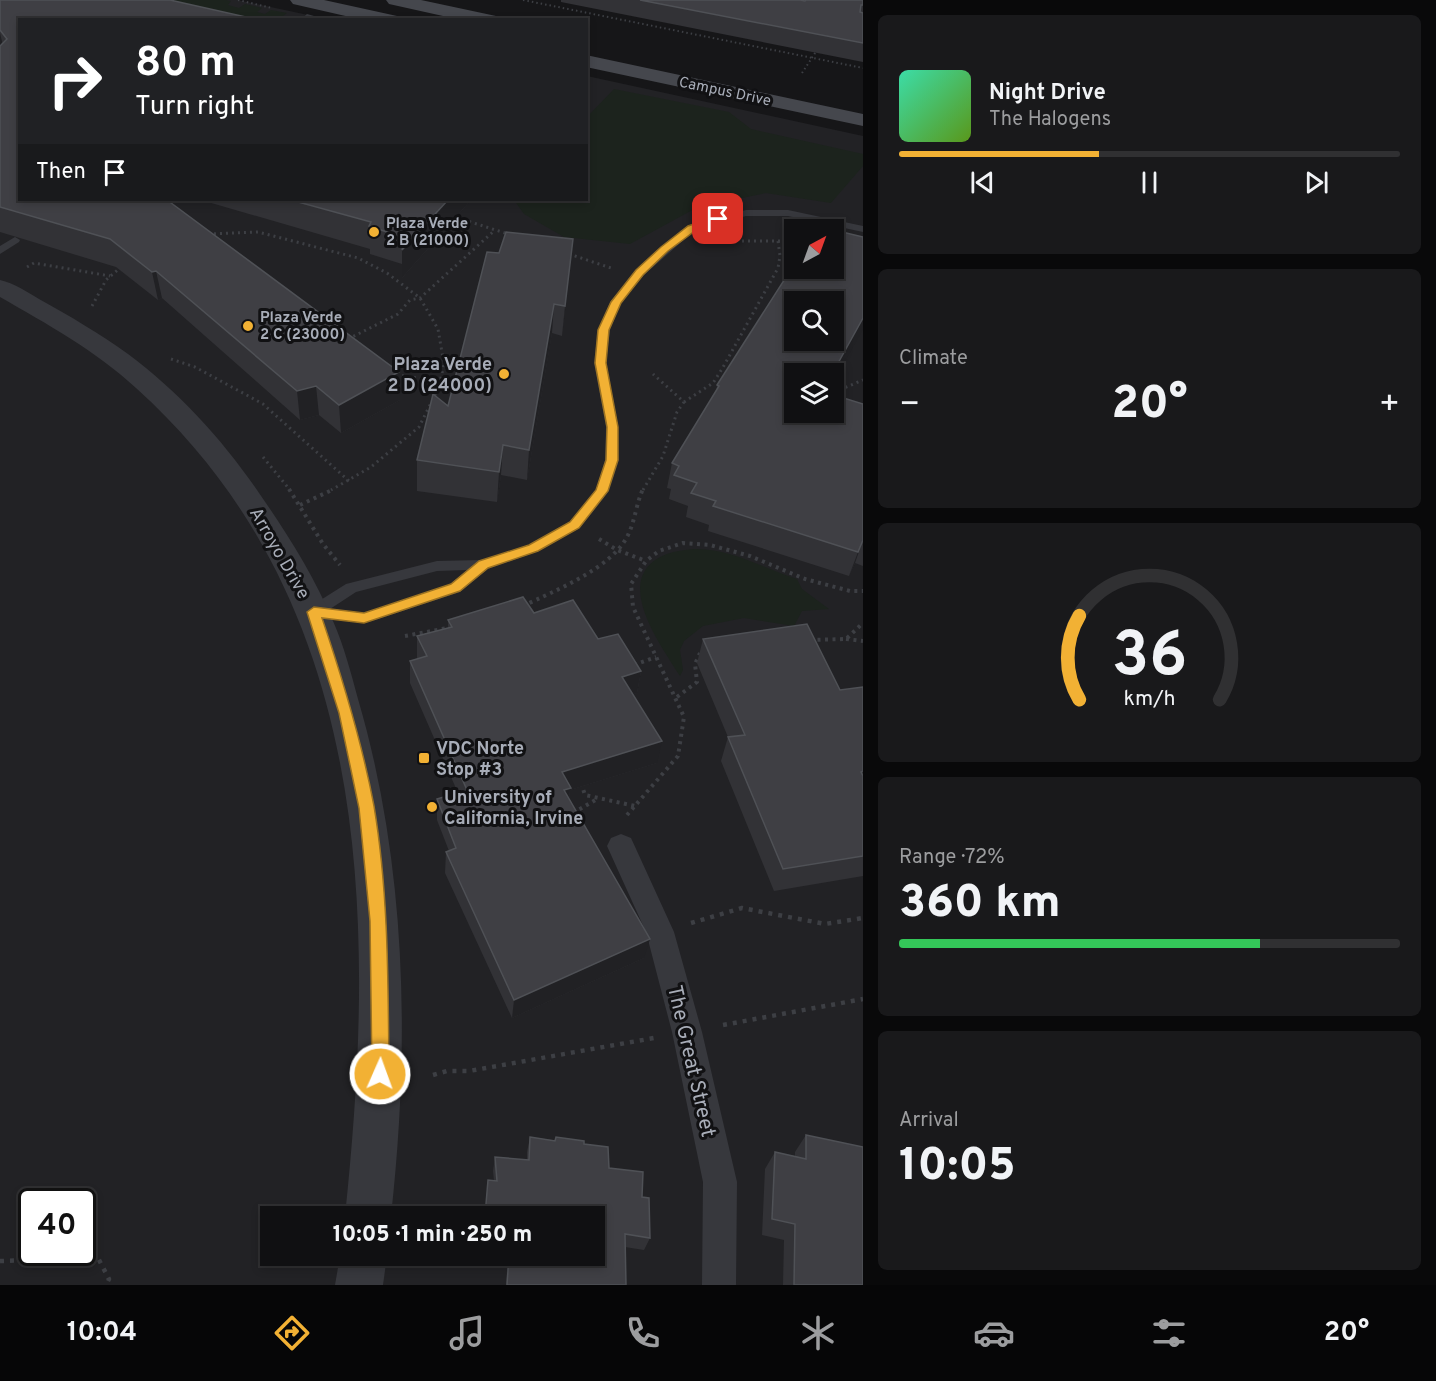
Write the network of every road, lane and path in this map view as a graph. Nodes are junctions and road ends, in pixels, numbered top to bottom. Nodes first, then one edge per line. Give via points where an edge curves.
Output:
1 (299, 0) edge
2 (395, 0) edge
3 (523, 0) edge
4 (381, 18) edge
5 (480, 18) edge
6 (817, 49) edge
7 (812, 58) junction
8 (588, 61) edge
9 (863, 68) edge
10 (802, 73) dead end
11 (863, 120) edge
12 (451, 216) dead end
13 (863, 229) edge
14 (495, 230) junction
15 (206, 234) edge
16 (516, 237) edge
17 (15, 240) edge
18 (778, 241) junction
19 (784, 241) edge
20 (739, 242) dead end
21 (0, 250) edge
22 (560, 251) edge
23 (125, 263) edge
24 (110, 276) junction
25 (637, 276) junction
26 (11, 278) edge
27 (420, 298) junction
28 (92, 306) dead end
29 (341, 343) edge
30 (168, 358) dead end
31 (388, 374) edge
32 (653, 374) dead end
33 (718, 374) junction
34 (729, 377) edge
35 (863, 380) edge
36 (441, 381) junction
37 (844, 388) edge
38 (684, 402) junction
39 (349, 481) junction
40 (300, 505) dead end
41 (575, 525) junction
42 (617, 550) junction
43 (646, 561) junction
44 (483, 565) junction
45 (863, 591) edge
46 (518, 608) edge
47 (314, 612) junction
48 (863, 623) edge
49 (464, 624) edge
50 (398, 637) dead end
51 (846, 639) junction
52 (800, 640) edge
53 (863, 641) edge
54 (705, 644) edge
55 (656, 657) junction
56 (622, 669) edge
57 (677, 697) junction
58 (579, 776) edge
59 (634, 806) junction
60 (621, 846) joint
61 (863, 918) edge
62 (660, 932) junction
63 (863, 999) edge
64 (687, 1032) junction
65 (433, 1074) dead end
66 (370, 1206) edge
67 (0, 1261) edge
68 (362, 1266) edge
69 (106, 1285) edge
70 (359, 1285) edge
71 (719, 1285) edge

1 - 4 main road
2 - 5 main road
3 - 7 path
6 - 7 path
7 - 9 path
7 - 10 path
8 - 11 main road, Campus Drive
12 - 14 path
13 - 25 lane via 788,213 747,213 691,228
14 - 16 path
14 - 27 path
15 - 27 path via 258,232 358,258 387,273
17 - 21 lane
18 - 19 path
18 - 20 path
18 - 33 path via 778,268
22 - 25 path
23 - 24 path
24 - 26 path via 34,263
24 - 28 path
25 - 41 lane via 616,302 604,330 600,363 612,427 612,460 602,491
26 - 47 street, Arroyo Drive via 135,374 207,444 259,513
27 - 29 path via 410,300 398,314
27 - 36 path via 442,342
30 - 39 path via 195,367 263,404
31 - 36 path
32 - 38 path
33 - 34 path
33 - 38 path
35 - 37 path
36 - 39 path via 419,427
38 - 42 path via 663,456 642,491 627,537
39 - 40 path
41 - 42 path
41 - 44 lane via 534,548
42 - 43 path
42 - 46 path via 583,578
43 - 45 path via 659,551 683,543 710,545 750,556 805,579
43 - 55 path via 631,584 633,607
44 - 47 lane via 437,566 351,588
44 - 47 lane via 455,588 364,618
47 - 66 street, Arroyo Drive via 346,713 362,786 378,921 381,1052
48 - 51 path
49 - 50 path
51 - 52 path
51 - 53 path
54 - 57 path via 695,664 697,682
55 - 56 path
55 - 57 path
57 - 59 path via 684,717 678,756
58 - 59 path via 585,795
59 - 60 path via 627,815
60 - 62 street, The Great Street
61 - 62 path via 825,924 742,908
62 - 64 street, The Great Street
63 - 64 path
64 - 65 path
64 - 71 street, The Great Street via 720,1182
67 - 69 path via 98,1258 109,1279
68 - 70 street

